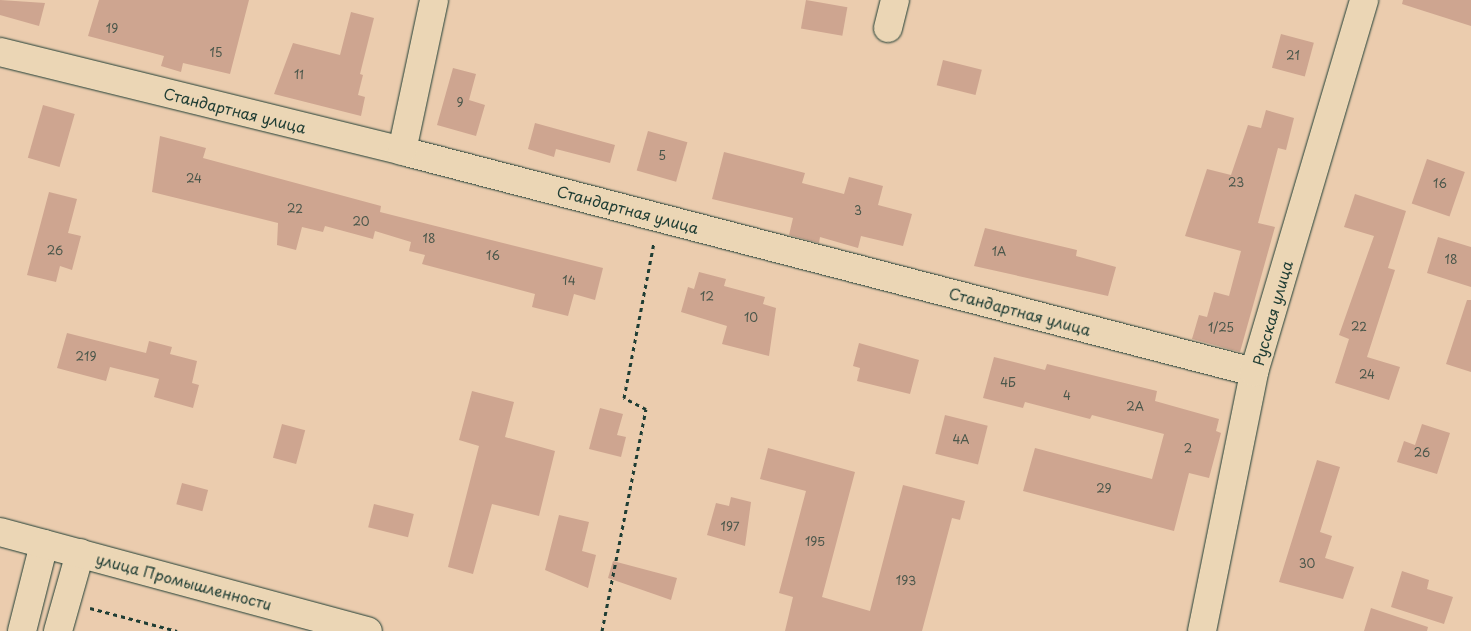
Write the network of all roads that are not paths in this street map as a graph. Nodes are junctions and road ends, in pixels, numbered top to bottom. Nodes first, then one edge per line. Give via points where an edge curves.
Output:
1 (434, 0) edge
2 (894, 0) edge
3 (1364, 0) edge
4 (888, 28) dead end
5 (0, 52) edge
6 (402, 151) junction
7 (1254, 372) junction
8 (0, 532) edge
9 (44, 544) junction
10 (80, 553) junction
11 (22, 631) edge
12 (58, 631) edge
13 (368, 631) edge
14 (1202, 631) edge

1 - 6 street
2 - 4 street
3 - 7 street, Русская улица
5 - 6 street, Стандартная улица
6 - 7 street, Стандартная улица
7 - 14 street, Русская улица
8 - 9 street, улица Промышленности
9 - 10 street, улица Промышленности
9 - 11 street
10 - 12 street
10 - 13 street, улица Промышленности

